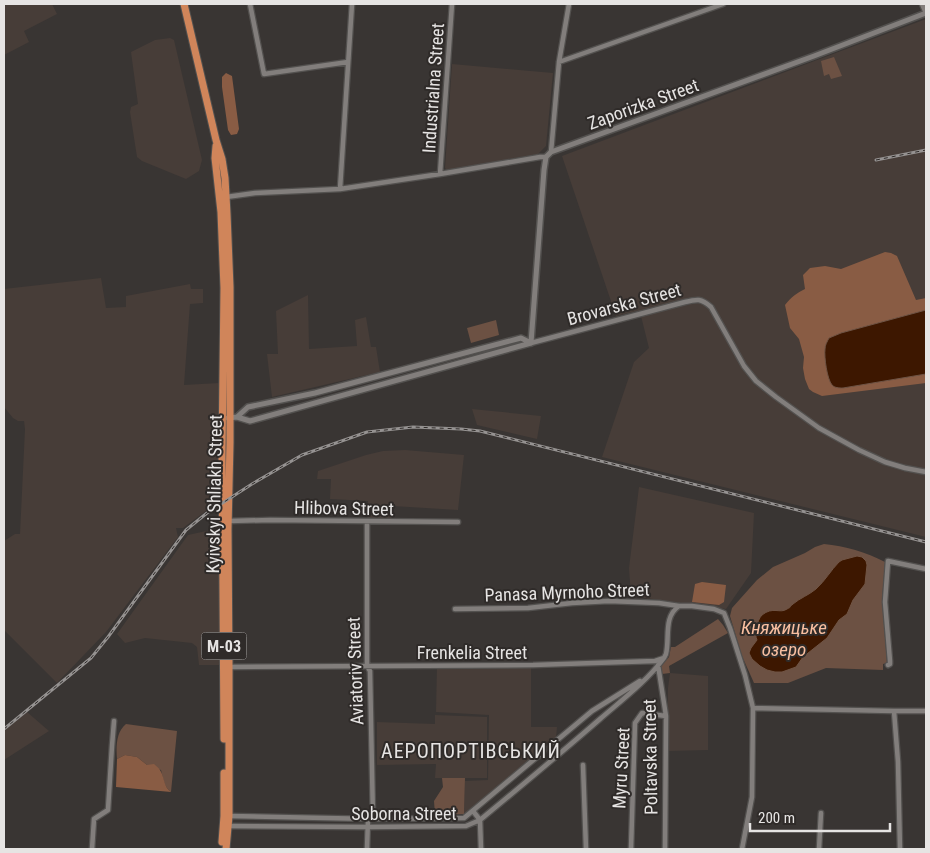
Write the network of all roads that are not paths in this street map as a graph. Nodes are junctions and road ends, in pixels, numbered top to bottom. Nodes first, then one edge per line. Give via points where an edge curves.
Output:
1 (184, 4) edge
2 (250, 4) edge
3 (352, 4) edge
4 (452, 4) edge
5 (569, 4) edge
6 (723, 4) edge
7 (922, 4) edge
8 (926, 13) edge
9 (348, 62) junction
10 (559, 62) junction
11 (551, 152) junction
12 (546, 157) junction
13 (440, 174) junction
14 (340, 189) junction
15 (223, 197) junction
16 (531, 343) junction
17 (230, 417) junction
18 (926, 472) edge
19 (229, 521) junction
20 (367, 522) junction
21 (458, 522) dead end
22 (926, 569) edge
23 (679, 606) junction
24 (455, 609) dead end
25 (664, 658) junction
26 (658, 665) junction
27 (888, 665) dead end
28 (367, 666) junction
29 (227, 667) junction
30 (650, 675) junction
31 (754, 708) junction
32 (926, 710) edge
33 (894, 711) junction
34 (666, 716) junction
35 (114, 722) dead end
36 (583, 765) dead end
37 (473, 811) junction
38 (821, 814) dead end
39 (226, 816) junction
40 (370, 819) junction
41 (480, 820) junction
42 (225, 826) junction
43 (368, 827) junction
44 (92, 849) edge
45 (221, 849) edge
46 (226, 849) edge
47 (368, 849) edge
48 (480, 849) edge
49 (586, 849) edge
50 (631, 849) edge
51 (665, 849) edge
52 (742, 849) edge
53 (819, 849) edge
54 (900, 849) edge

1 - 15 highway, Kyivskyi Shliakh Street / М-03 via 222,159
2 - 9 street via 264,74
3 - 9 street
4 - 13 street, Industrialna Street
5 - 10 street
6 - 10 street
7 - 8 street
8 - 11 street, Zaporizka Street
9 - 14 street
10 - 11 street
11 - 12 street, Zaporizka Street
12 - 13 street
12 - 16 street
13 - 14 street
14 - 15 street
15 - 17 highway, Kyivskyi Shliakh Street / М-03 via 230,287
16 - 17 street, Brovarska Street via 250,421
16 - 17 street, Brovarska Street via 521,338 315,393 248,407
16 - 18 street, Brovarska Street via 696,299 703,300 711,306 744,366 776,397 818,428 859,450 885,462
17 - 19 highway, Kyivskyi Shliakh Street / М-03
17 - 29 highway, Kyivskyi Shliakh Street / М-03
19 - 20 street, Hlibova Street
19 - 29 highway, Kyivskyi Shliakh Street / М-03
20 - 21 street, Hlibova Street
20 - 28 street, Aviatoriv Street
22 - 27 street via 888,561 885,593
23 - 24 street, Panasa Myrnoho Street via 609,601 528,608
23 - 25 street via 670,616
23 - 31 street, Panasa Myrnoho Street via 708,608 726,616
25 - 26 street, Soborna Street
25 - 28 street, Frenkelia Street via 651,662
26 - 30 street, Soborna Street
26 - 34 street, Poltavska Street
28 - 29 street, Frenkelia Street
28 - 40 street, Aviatoriv Street via 370,671
29 - 39 highway, Kyivskyi Shliakh Street / М-03
30 - 37 street, Soborna Street via 592,711
30 - 41 street, Soborna Street
31 - 33 street
31 - 52 street, Panasa Myrnoho Street via 752,797
32 - 33 street
33 - 54 street
34 - 50 street, Myru Street via 642,714 634,724
34 - 51 street, Poltavska Street
35 - 44 street via 108,810 94,819
36 - 49 street
37 - 40 street, Soborna Street via 464,818
37 - 41 street
38 - 53 street
39 - 40 street, Soborna Street
39 - 42 highway, Kyivskyi Shliakh Street / М-03
40 - 43 street, Aviatoriv Street
41 - 43 street, Soborna Street via 466,826
41 - 48 street
42 - 43 street, Soborna Street
42 - 45 highway, Kyivskyi Shliakh Street / М-03
42 - 46 highway, Kyivskyi Shliakh Street / М-03
43 - 47 street, Aviatoriv Street

